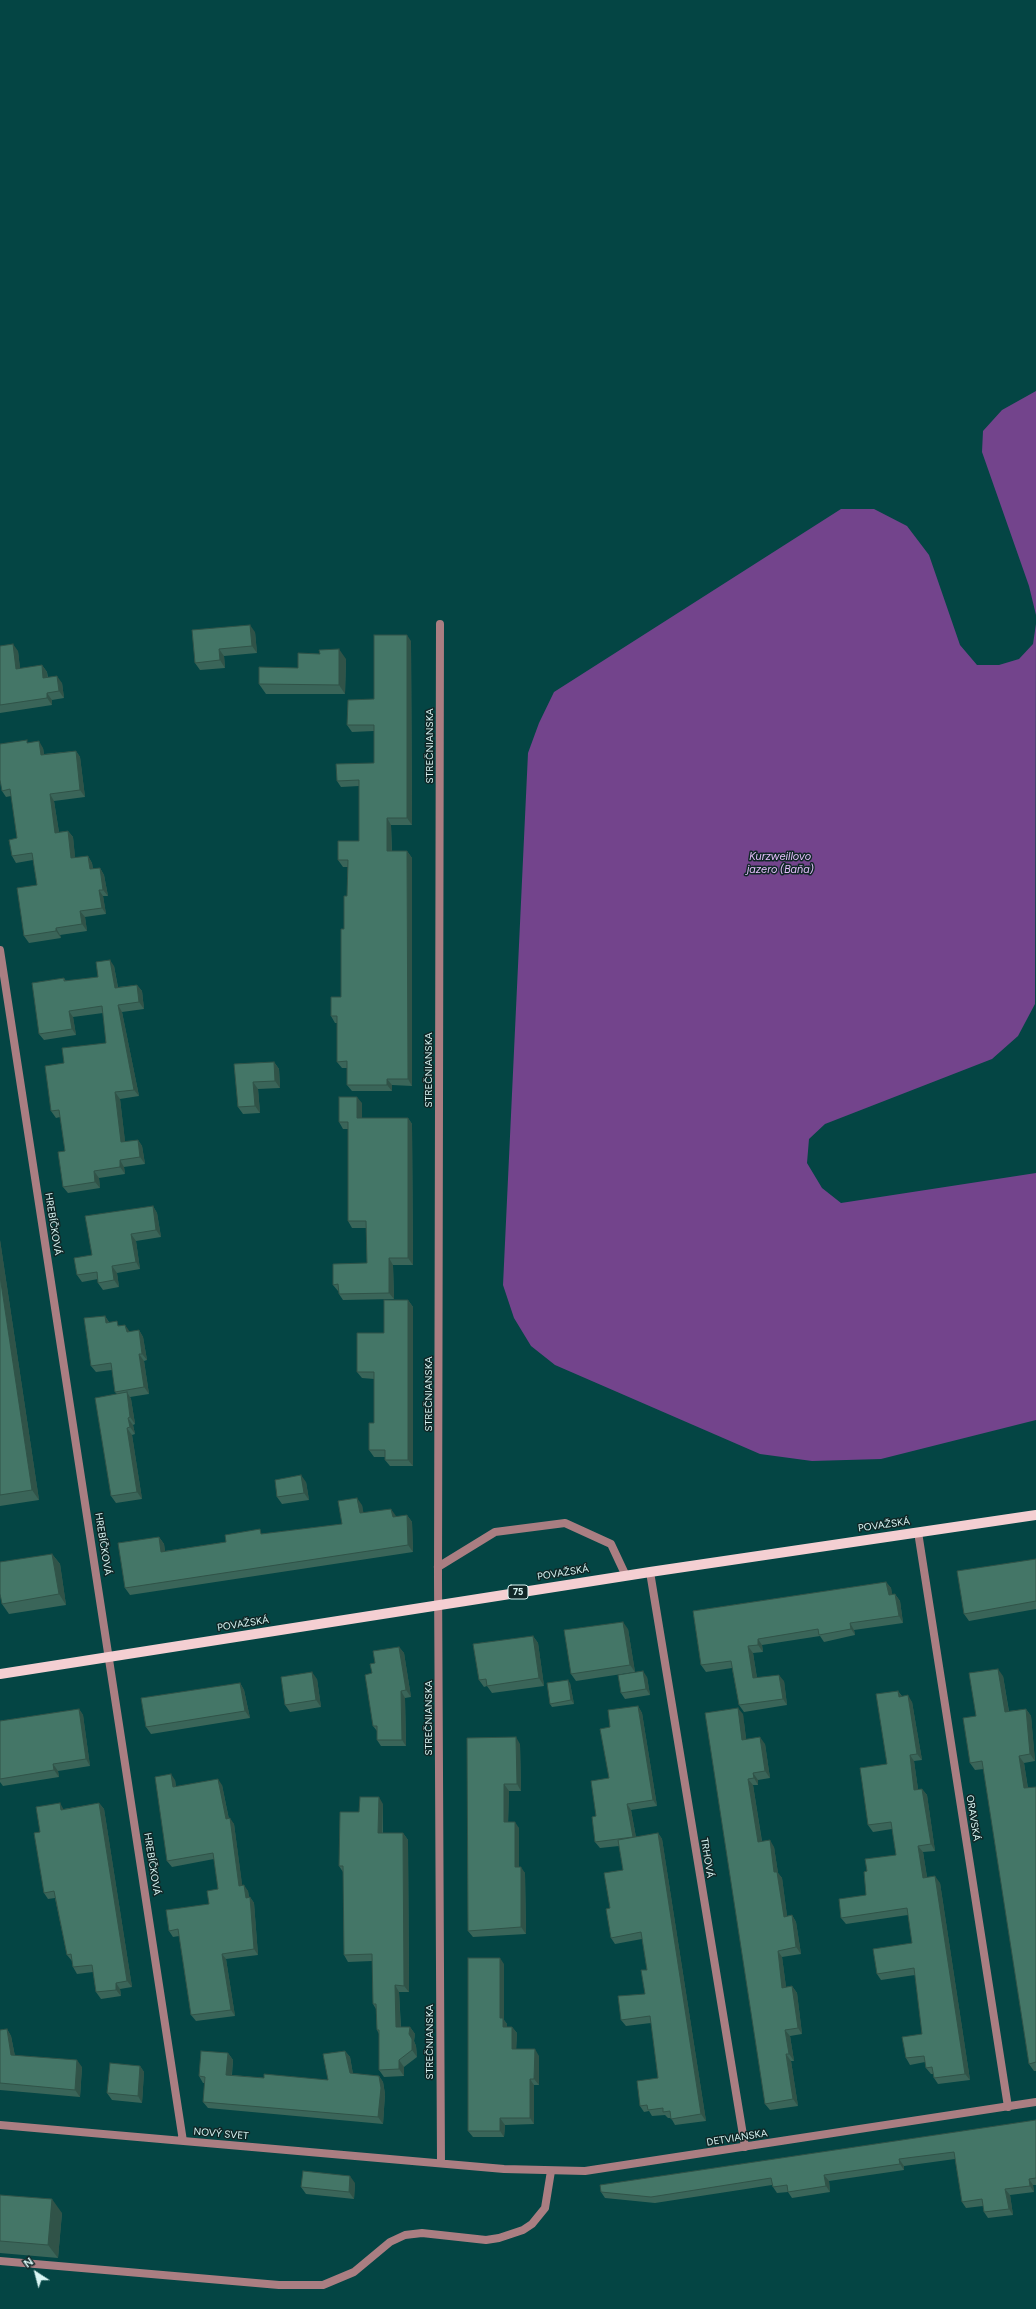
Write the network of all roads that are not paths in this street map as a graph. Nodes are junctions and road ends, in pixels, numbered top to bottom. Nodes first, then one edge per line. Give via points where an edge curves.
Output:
1 (440, 624) dead end
2 (0, 950) edge
3 (1036, 1515) edge
4 (918, 1532) junction
5 (438, 1567) junction
6 (650, 1572) junction
7 (626, 1576) junction
8 (438, 1605) junction
9 (110, 1657) junction
10 (0, 1674) edge
11 (1036, 2102) edge
12 (1008, 2107) junction
13 (0, 2125) edge
14 (183, 2141) junction
15 (745, 2147) junction
16 (440, 2163) junction
17 (551, 2171) junction
18 (0, 2261) edge

1 - 5 street, STREČNIANSKA
2 - 9 street, HREBÍČKOVÁ
3 - 4 main road, POVAŽSKÁ / 75
4 - 6 main road, POVAŽSKÁ / 75
4 - 12 street, ORAVSKÁ
5 - 7 street via 496,1532 566,1523 611,1544
5 - 8 street, STREČNIANSKA
6 - 7 main road, POVAŽSKÁ / 75
6 - 15 street, TRHOVÁ
7 - 8 main road, POVAŽSKÁ / 75
8 - 9 main road, POVAŽSKÁ / 75
8 - 16 street, STREČNIANSKA
9 - 10 main road, POVAŽSKÁ / 75
9 - 14 street, HREBÍČKOVÁ
11 - 12 street, DETVIANSKA
12 - 15 street, DETVIANSKA
13 - 14 street, NOVÝ SVET
14 - 16 street, NOVÝ SVET
15 - 17 street, DETVIANSKA via 585,2171
16 - 17 street, DETVIANSKA
17 - 18 street via 545,2208 532,2224 523,2230 486,2240 422,2233 405,2235 390,2242 354,2272 323,2285 278,2285

